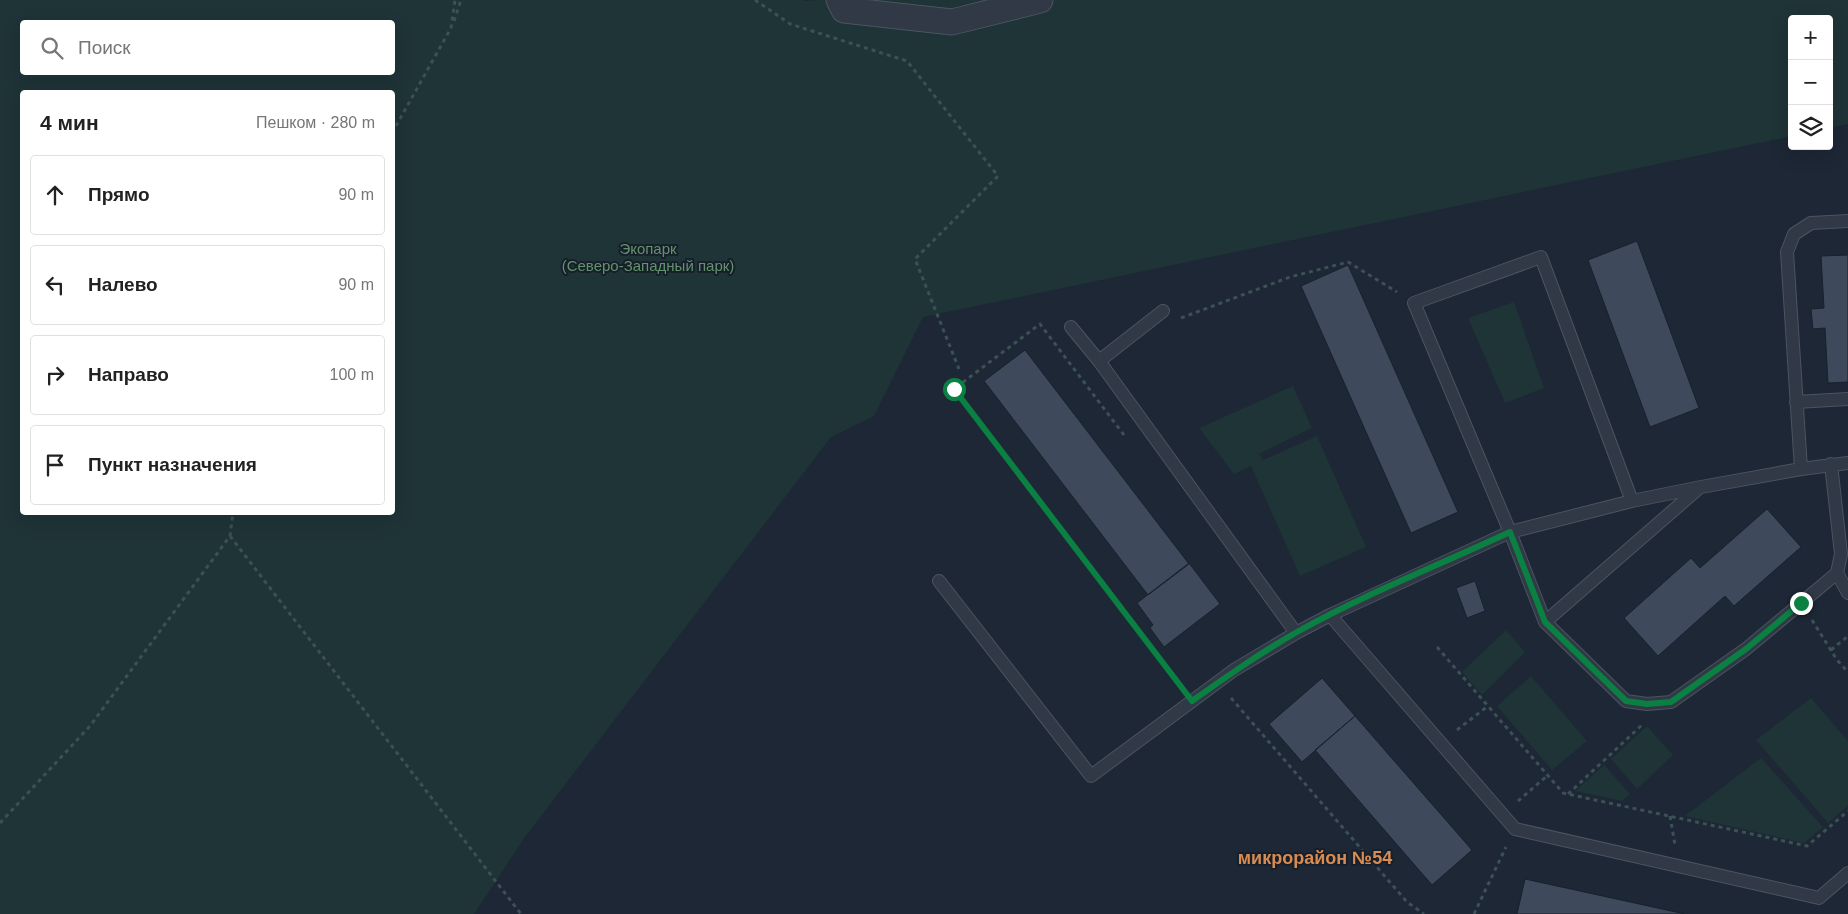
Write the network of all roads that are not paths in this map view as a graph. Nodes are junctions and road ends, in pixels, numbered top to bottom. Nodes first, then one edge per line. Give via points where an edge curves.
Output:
1 (839, 0) edge
2 (1040, 0) edge
3 (1848, 221) edge
4 (1164, 311) road end
5 (1071, 326) dead end
6 (1099, 361) junction
7 (1848, 399) edge
8 (1796, 402) junction
9 (1848, 463) edge
10 (1831, 464) junction
11 (1800, 469) junction
12 (1701, 487) junction
13 (1632, 501) junction
14 (1510, 532) junction
15 (1837, 573) junction
16 (939, 581) dead end
17 (1848, 592) edge
18 (1330, 614) junction
19 (1545, 622) junction
20 (1296, 633) junction
21 (1848, 872) edge

1 - 2 street via 844,10 952,22
3 - 8 lane via 1811,223 1794,234 1787,252
4 - 6 lane
5 - 6 lane
6 - 20 lane
7 - 8 lane
8 - 11 lane
9 - 10 lane
10 - 11 lane
10 - 15 lane via 1841,554
11 - 12 lane
12 - 13 lane
12 - 19 lane
13 - 14 lane
13 - 14 lane via 1541,257 1414,303
14 - 18 lane
14 - 19 lane
15 - 17 lane
15 - 19 lane via 1746,649 1671,702 1647,704 1626,701
16 - 20 lane via 1091,776 1234,670
18 - 20 lane
18 - 21 lane via 1515,829 1819,898

